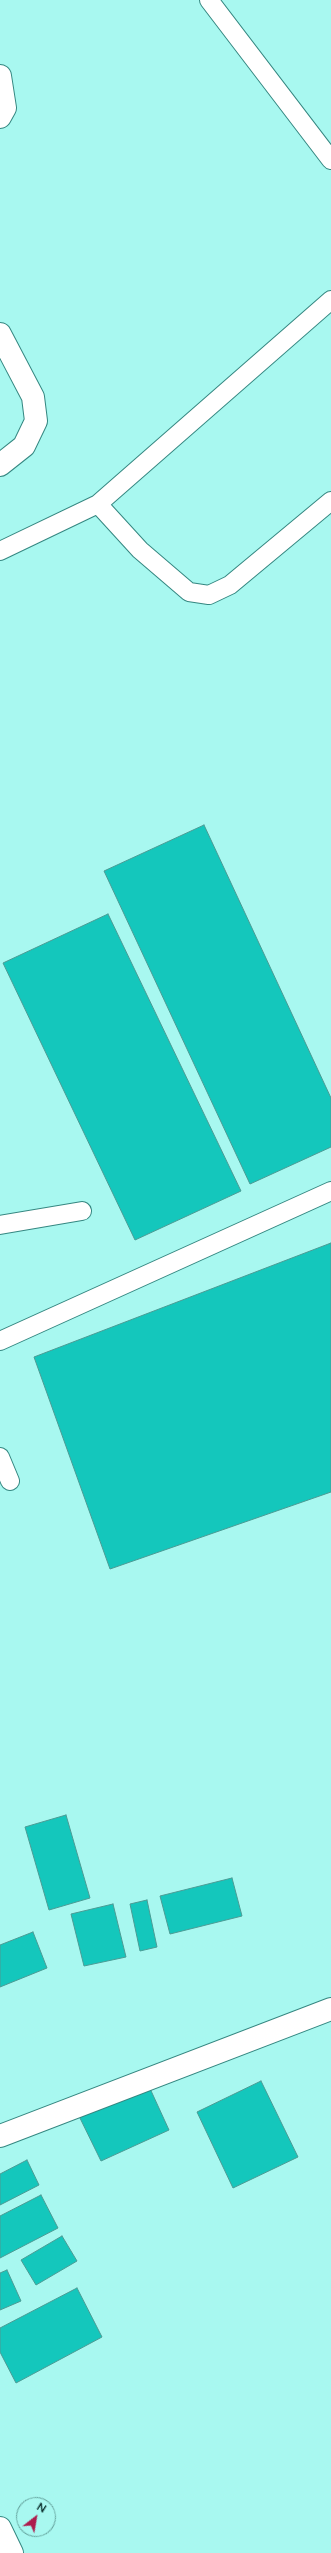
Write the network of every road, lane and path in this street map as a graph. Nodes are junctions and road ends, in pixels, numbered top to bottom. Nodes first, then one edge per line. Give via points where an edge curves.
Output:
1 (209, 0) edge
2 (0, 76) edge
3 (0, 117) edge
4 (331, 160) edge
5 (331, 300) edge
6 (0, 334) edge
7 (0, 465) edge
8 (331, 501) edge
9 (98, 504) junction
10 (0, 551) edge
11 (331, 1191) edge
12 (82, 1211) dead end
13 (0, 1225) edge
14 (0, 1341) edge
15 (0, 1457) edge
16 (10, 1481) dead end
17 (331, 2009) edge
18 (0, 2136) edge
19 (0, 2528) edge
20 (12, 2553) edge

1 - 4 lane
2 - 3 street via 5,108
5 - 9 lane
6 - 7 street via 33,398 36,421 24,446
8 - 9 lane via 230,585 209,596 189,592 140,550
9 - 10 lane
11 - 14 lane
12 - 13 lane
15 - 16 lane
17 - 18 street
19 - 20 street

